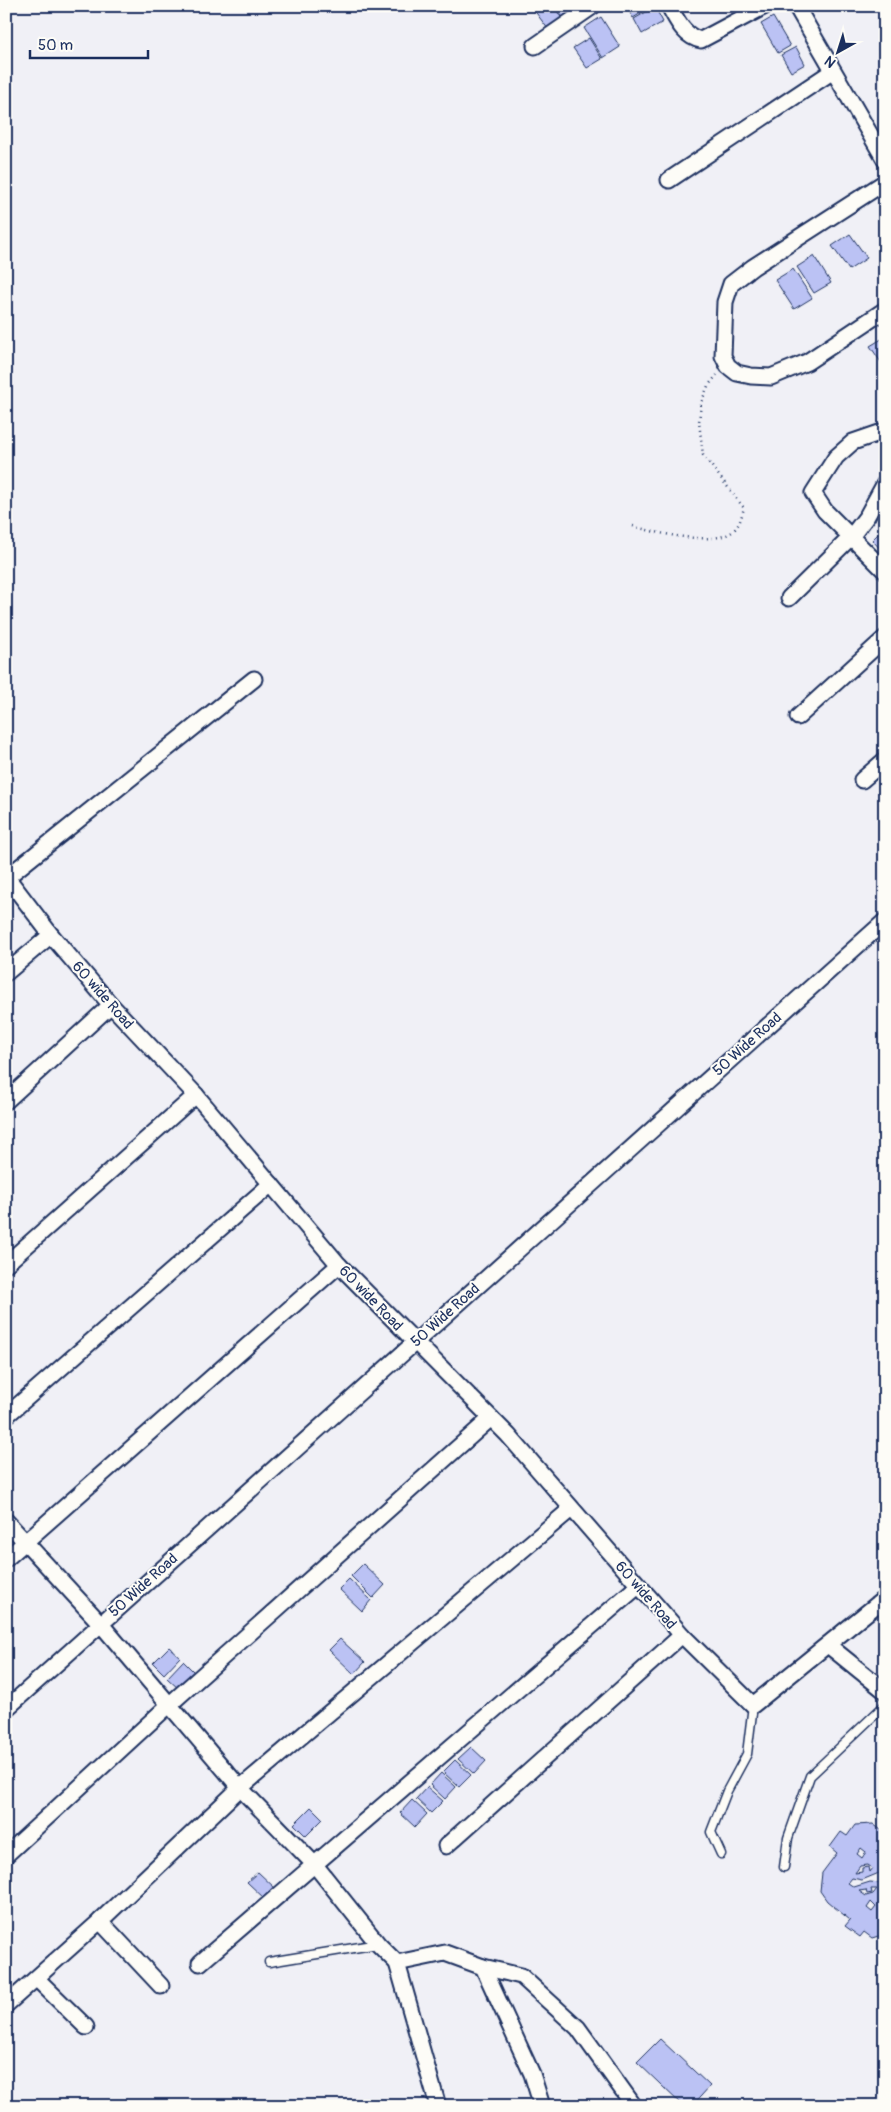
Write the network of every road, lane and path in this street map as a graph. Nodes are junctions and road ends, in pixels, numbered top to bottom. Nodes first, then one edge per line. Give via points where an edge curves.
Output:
1 (594, 6) edge
2 (669, 6) edge
3 (765, 6) edge
4 (796, 6) edge
5 (535, 46) dead end
6 (833, 70) junction
7 (885, 160) edge
8 (669, 180) dead end
9 (885, 182) edge
10 (885, 310) edge
11 (728, 366) junction
12 (885, 431) edge
13 (885, 483) edge
14 (633, 526) dead end
15 (850, 537) junction
16 (885, 571) edge
17 (789, 598) dead end
18 (885, 638) edge
19 (254, 680) dead end
20 (798, 717) dead end
21 (885, 760) edge
22 (862, 780) dead end
23 (7, 877) edge
24 (885, 921) edge
25 (51, 935) junction
26 (6, 973) edge
27 (111, 1005) junction
28 (196, 1095) junction
29 (6, 1100) edge
30 (271, 1184) junction
31 (6, 1264) edge
32 (339, 1265) junction
33 (414, 1342) junction
34 (6, 1416) edge
35 (491, 1418) junction
36 (572, 1509) junction
37 (6, 1521) edge
38 (26, 1542) junction
39 (6, 1559) edge
40 (638, 1586) junction
41 (885, 1598) edge
42 (100, 1623) junction
43 (682, 1635) junction
44 (828, 1644) junction
45 (885, 1691) edge
46 (170, 1705) junction
47 (753, 1705) junction
48 (885, 1705) edge
49 (6, 1709) edge
50 (240, 1788) junction
51 (446, 1846) dead end
52 (721, 1854) dead end
53 (6, 1855) edge
54 (315, 1865) junction
55 (784, 1867) dead end
56 (100, 1921) junction
57 (378, 1944) junction
58 (269, 1962) dead end
59 (200, 1963) dead end
60 (397, 1963) junction
61 (483, 1967) junction
62 (37, 1979) junction
63 (161, 1986) dead end
64 (6, 2005) edge
65 (86, 2027) dead end
66 (438, 2106) edge
67 (542, 2106) edge
68 (634, 2106) edge

1 - 5 street
2 - 3 street via 686,32 701,40
4 - 6 street
6 - 7 street
6 - 8 street
9 - 11 street via 731,284 725,302 724,356
10 - 11 street via 790,371 771,377 751,376
11 - 14 path via 708,386 701,403 699,422 703,455 744,508 739,524 730,533 689,538
12 - 15 street via 853,442 836,457 813,493
13 - 15 street via 867,516
15 - 16 street
15 - 17 street
18 - 20 street
19 - 23 street
21 - 22 street
23 - 25 street, 60 wide Road
24 - 33 street, 50 Wide Road
25 - 26 street
25 - 27 street, 60 wide Road
27 - 28 street, 60 wide Road
27 - 29 street
28 - 30 street, 60 wide Road
28 - 31 street
30 - 32 street, 60 wide Road
30 - 34 street
32 - 33 street, 60 wide Road
32 - 38 street
33 - 35 street, 60 wide Road
33 - 42 street, 50 Wide Road
35 - 36 street, 60 wide Road
35 - 46 street
36 - 40 street, 60 wide Road
36 - 50 street
37 - 38 street
38 - 39 street
38 - 42 street
40 - 43 street, 60 wide Road
40 - 54 street
41 - 44 street
42 - 46 street
42 - 49 street, 50 Wide Road
43 - 47 street, 60 wide Road
43 - 51 street
44 - 45 street
44 - 47 street
46 - 50 street
46 - 53 street
47 - 52 lane via 746,1754 711,1832
48 - 55 lane via 810,1776 788,1838
50 - 54 street
50 - 56 street
54 - 57 street
54 - 59 street
56 - 62 street
56 - 63 street
57 - 58 lane
57 - 60 street
60 - 61 street via 445,1953
60 - 66 street
61 - 67 street via 532,2074
61 - 68 street via 521,1976 578,2028
62 - 64 street
62 - 65 street

